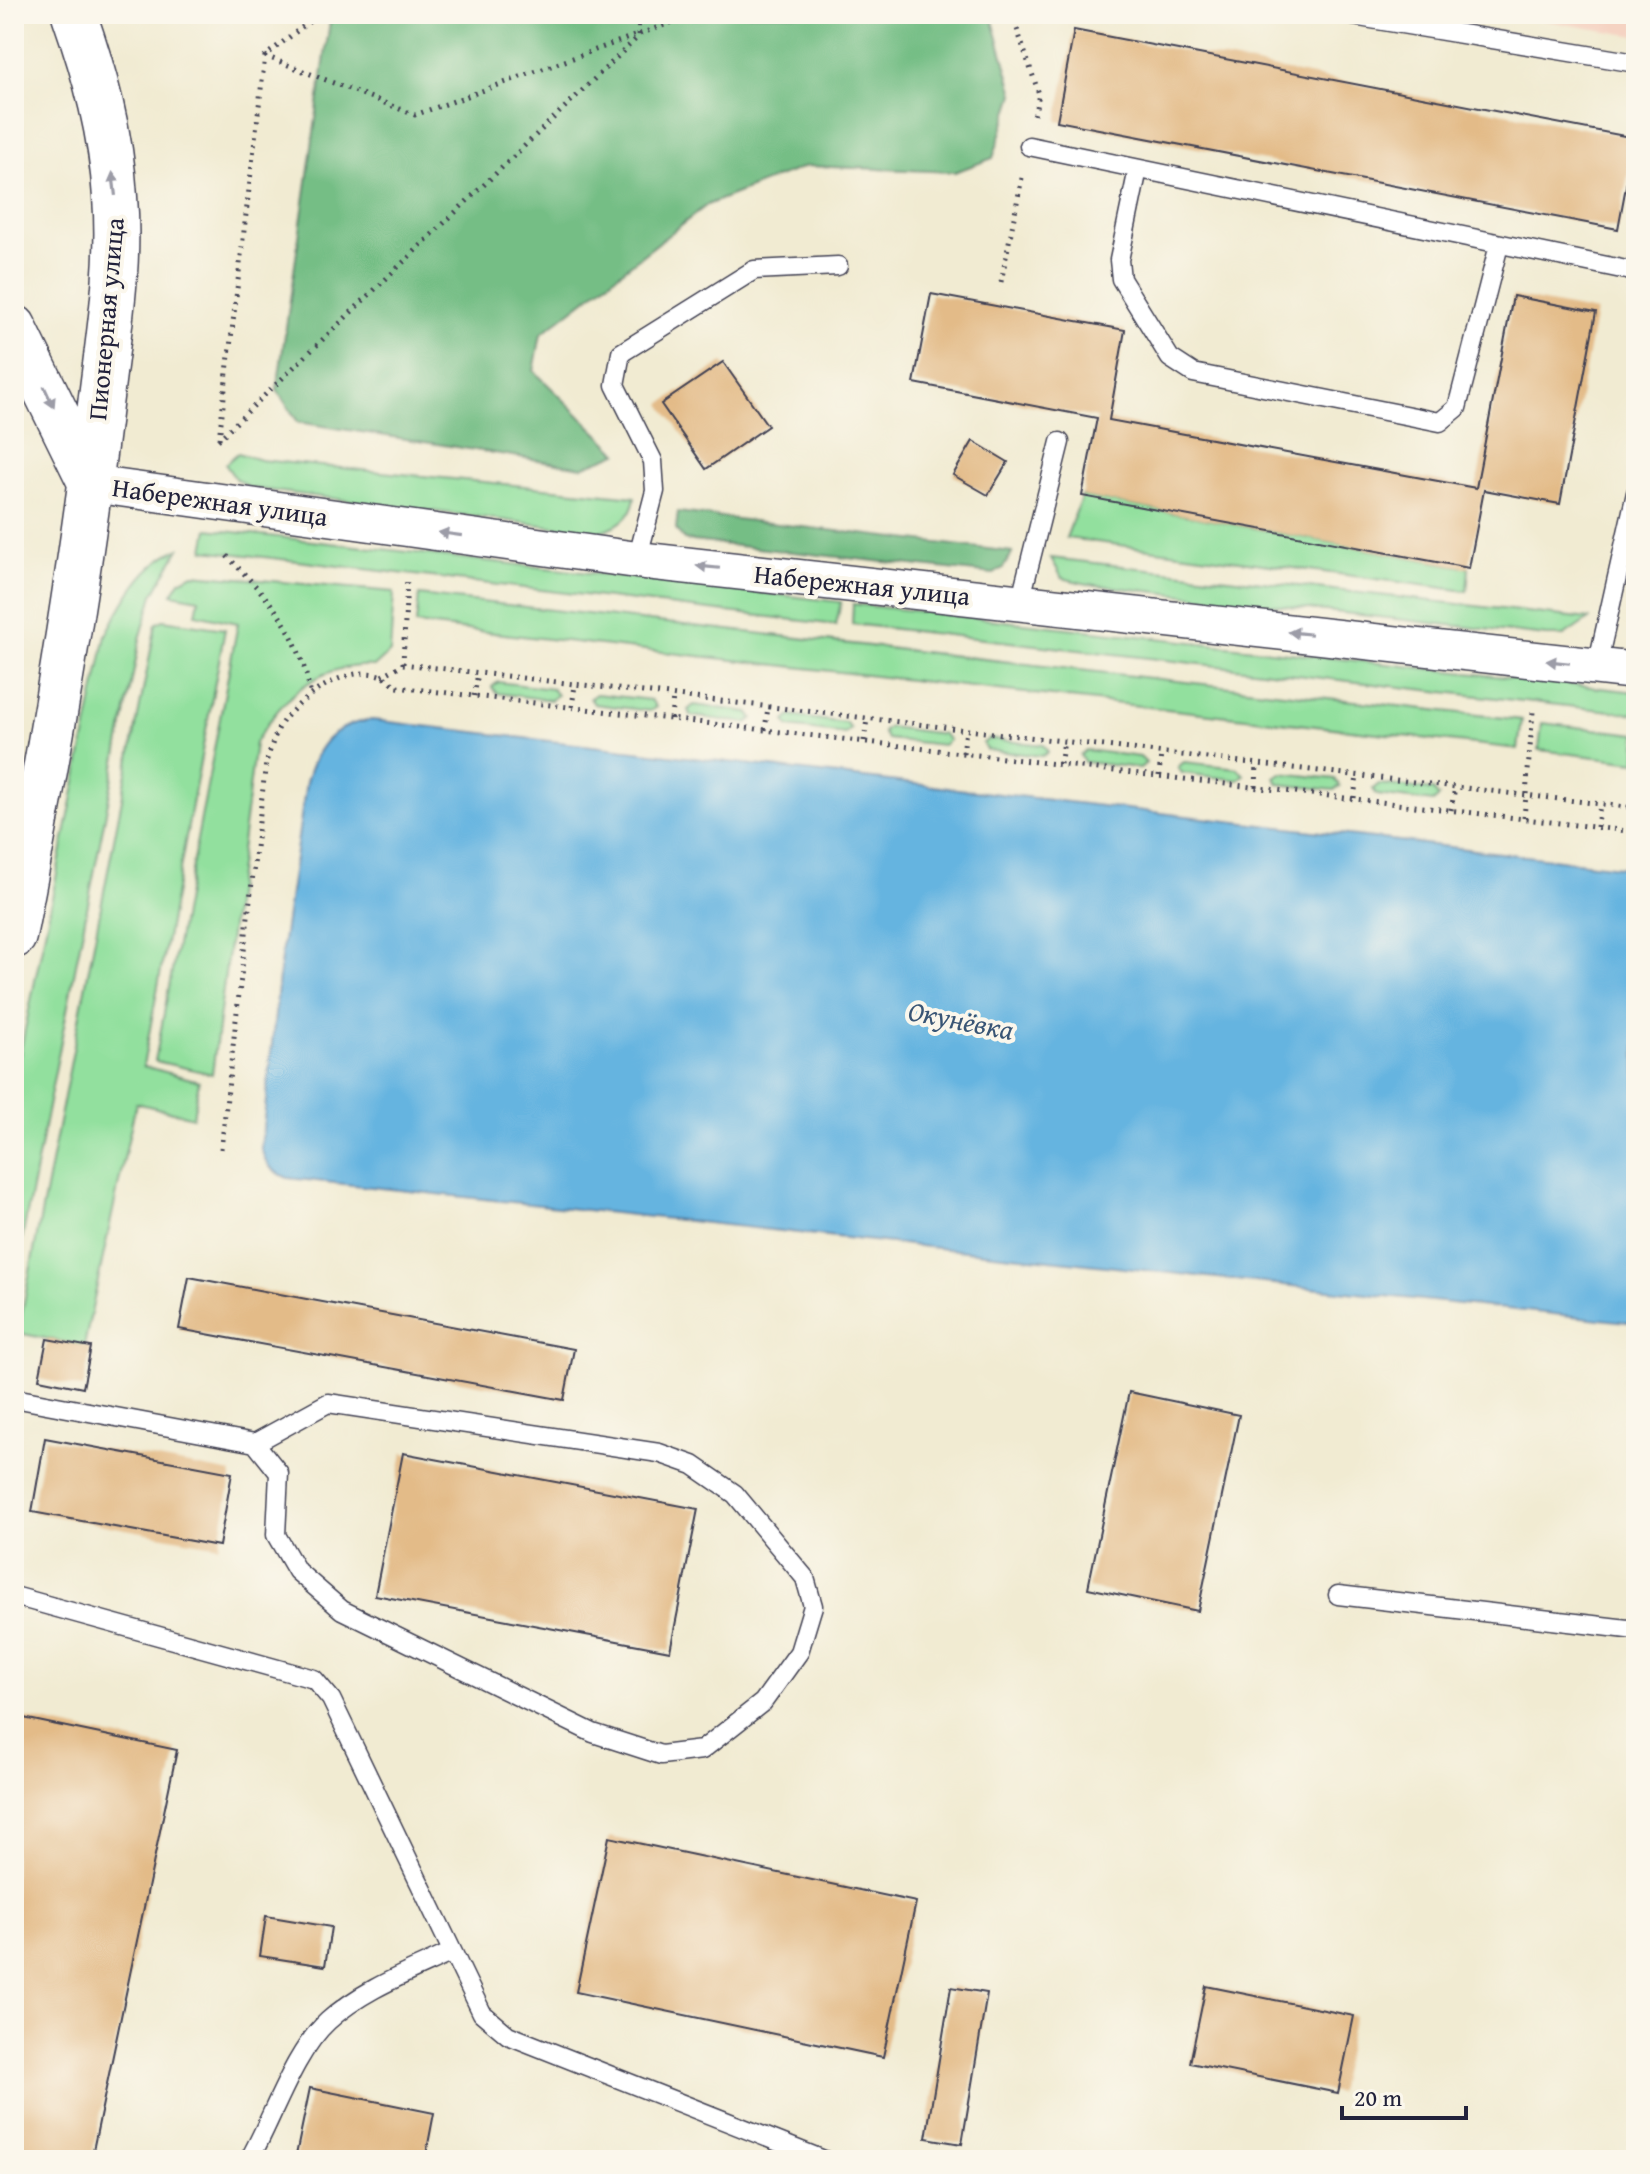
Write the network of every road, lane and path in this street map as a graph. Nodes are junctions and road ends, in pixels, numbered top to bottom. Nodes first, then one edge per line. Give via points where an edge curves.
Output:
1 (74, 14) edge
2 (319, 14) edge
3 (639, 14) edge
4 (695, 14) edge
5 (1341, 14) edge
6 (638, 37) junction
7 (265, 56) junction
8 (1636, 63) edge
9 (1029, 146) dead end
10 (1138, 169) junction
11 (1499, 245) junction
12 (838, 266) dead end
13 (1636, 272) edge
14 (14, 327) edge
15 (1060, 442) dead end
16 (91, 484) junction
17 (1636, 493) edge
18 (227, 556) dead end
19 (637, 560) junction
20 (407, 578) dead end
21 (1020, 602) junction
22 (403, 664) junction
23 (1597, 666) junction
24 (1636, 671) edge
25 (478, 673) junction
26 (382, 676) junction
27 (575, 685) junction
28 (311, 696) junction
29 (474, 696) junction
30 (673, 696) junction
31 (572, 707) junction
32 (768, 707) junction
33 (1533, 712) dead end
34 (671, 719) junction
35 (867, 719) junction
36 (765, 730) junction
37 (966, 730) junction
38 (864, 741) junction
39 (1064, 742) junction
40 (963, 753) junction
41 (1161, 753) junction
42 (1060, 764) junction
43 (1257, 764) junction
44 (1159, 776) junction
45 (1357, 776) junction
46 (1256, 787) junction
47 (1455, 787) junction
48 (1526, 795) junction
49 (1354, 798) junction
50 (1600, 804) junction
51 (1636, 808) edge
52 (1451, 810) junction
53 (1524, 818) junction
54 (1597, 827) junction
55 (1636, 832) edge
56 (14, 936) edge
57 (221, 1149) dead end
58 (14, 1398) edge
59 (255, 1443) junction
60 (1338, 1595) dead end
61 (14, 1596) edge
62 (1636, 1630) edge
63 (452, 1952) junction
64 (249, 2160) edge
65 (824, 2160) edge

16 -> 1 street, Пионерная улица via 117,259 115,197 107,125
2 - 7 path
3 - 6 path
4 - 6 path
5 - 8 lane
6 - 7 path via 415,115
6 - 7 path via 218,440
9 - 10 lane
10 - 11 lane
10 - 11 lane via 1119,260 1121,279 1170,358 1193,373 1440,422 1457,408
11 - 13 lane
12 - 19 lane via 754,270 621,353 615,385 653,461 655,491
14 -> 16 street, Пионерная улица
15 - 21 lane
19 -> 16 street, Набережная улица
16 - 56 street, Пионерная улица
17 - 23 lane
18 - 28 path via 277,610 296,640
21 -> 19 street, Набережная улица
20 - 22 path
23 -> 21 street, Набережная улица
22 - 25 path
22 - 26 path
23 - 24 street, Набережная улица
25 - 27 path
25 - 29 path
26 - 28 path via 356,673
26 - 29 path via 397,687
27 - 30 path
27 - 31 path
28 - 57 path via 281,723 266,762
29 - 31 path
30 - 32 path
30 - 34 path
31 - 34 path
32 - 35 path
32 - 36 path
33 - 48 path
34 - 36 path
35 - 37 path
35 - 38 path
36 - 38 path
37 - 39 path
37 - 40 path
38 - 40 path
39 - 41 path
39 - 42 path
40 - 42 path
41 - 43 path
41 - 44 path
42 - 44 path
43 - 45 path
43 - 46 path
44 - 46 path
45 - 47 path
45 - 49 path
46 - 49 path
47 - 48 path
47 - 52 path
48 - 50 path
48 - 53 path
49 - 52 path
50 - 51 path
50 - 54 path
52 - 53 path
53 - 54 path
54 - 55 path
58 - 59 lane
59 - 59 lane via 279,1473 276,1535 297,1571 342,1610 593,1733 661,1755 702,1750 763,1702 799,1652 813,1606 805,1578 735,1494 693,1465 659,1453 328,1403
60 - 62 lane
61 - 63 lane via 314,1679 331,1699
63 - 64 lane via 364,1994 327,2021 307,2046
63 - 65 lane via 482,2013 508,2035

